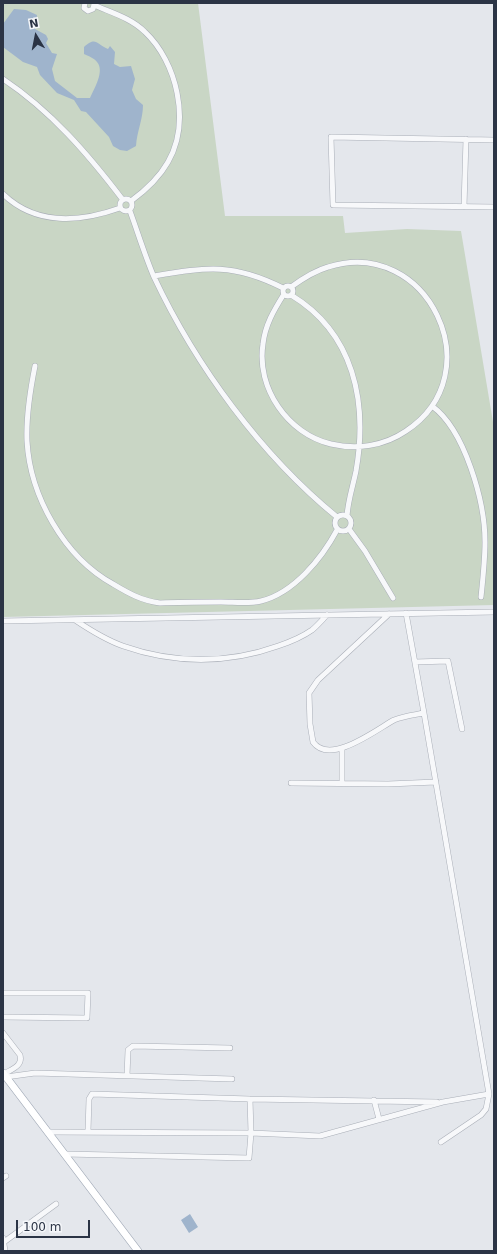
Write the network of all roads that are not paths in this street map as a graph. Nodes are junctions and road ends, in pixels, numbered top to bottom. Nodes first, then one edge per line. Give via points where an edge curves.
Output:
1 (85, 3) edge
2 (93, 4) edge
3 (3, 79) edge
4 (466, 139) junction
5 (494, 140) edge
6 (3, 194) edge
7 (123, 200) junction
8 (131, 201) junction
9 (464, 207) junction
10 (494, 207) edge
11 (120, 208) junction
12 (130, 211) junction
13 (154, 276) junction
14 (291, 287) junction
15 (283, 288) junction
16 (284, 294) junction
17 (291, 295) junction
18 (35, 366) dead end
19 (432, 406) junction
20 (359, 447) junction
21 (347, 516) junction
22 (337, 517) junction
23 (349, 529) junction
24 (338, 530) junction
25 (481, 597) dead end
26 (393, 598) dead end
27 (494, 612) edge
28 (406, 613) junction
29 (389, 614) junction
30 (327, 615) junction
31 (74, 619) junction
32 (3, 621) edge
33 (415, 662) junction
34 (424, 713) junction
35 (462, 729) dead end
36 (342, 748) junction
37 (436, 782) junction
38 (290, 783) dead end
39 (342, 784) junction
40 (3, 992) edge
41 (3, 1017) edge
42 (3, 1033) edge
43 (230, 1048) dead end
44 (4, 1074) edge
45 (127, 1076) junction
46 (232, 1079) dead end
47 (489, 1094) junction
48 (250, 1099) junction
49 (374, 1100) junction
50 (443, 1102) junction
51 (379, 1119) junction
52 (88, 1131) junction
53 (48, 1132) junction
54 (251, 1133) junction
55 (441, 1142) dead end
56 (65, 1154) junction
57 (56, 1204) dead end
58 (4, 1240) edge
59 (5, 1251) edge
60 (138, 1251) edge

1 - 2 street via 87,10 92,10
2 - 8 street via 122,16 144,31 163,54 174,76 178,114 174,147 160,175
3 - 7 street via 39,106 78,144
4 - 5 street
4 - 9 street
4 - 9 street via 331,137 333,205
6 - 11 street via 32,212 54,219 89,218
7 - 8 street
7 - 11 street
8 - 12 street via 133,207
9 - 10 street
11 - 12 street via 124,212
12 - 13 street
13 - 15 street via 202,268 232,270 262,278
13 - 22 street via 201,360 255,436 310,496
14 - 15 street
14 - 17 street
14 - 19 street via 316,271 335,265 355,263 387,269 416,286 436,311 447,343 446,369 441,388
15 - 16 street
16 - 17 street
16 - 20 street via 270,317 262,345 264,374 274,401 292,423 317,439 345,447
17 - 20 street via 307,304 325,323 351,368 358,397
18 - 24 street via 27,442 34,480 44,504 68,548 99,576 133,596 160,603 251,602 270,598 299,579
19 - 20 street via 418,422 400,435 380,443
19 - 25 street via 448,421 455,434 468,461 478,494 485,540
20 - 21 street
21 - 22 street
21 - 23 street via 351,521
22 - 24 street via 335,524
23 - 24 street via 342,532
23 - 26 street via 369,556
27 - 28 street
28 - 29 street
28 - 33 street
29 - 30 street
29 - 36 street via 318,680 309,693 313,742 317,747 325,749
30 - 31 street
30 - 31 street via 312,630 296,639 254,655 200,660 159,656 123,646
31 - 32 street
33 - 34 street
33 - 35 street via 448,661
34 - 36 street via 401,717
34 - 37 street
36 - 39 street
37 - 39 street
37 - 47 street
38 - 39 street
40 - 41 street via 88,993 87,1018
42 - 44 street via 21,1059 18,1065
43 - 45 street via 133,1046 128,1050
44 - 45 street via 35,1072
44 - 53 main road
45 - 46 street
47 - 50 street
47 - 55 street via 482,1115
48 - 49 street
48 - 52 street via 92,1094 89,1099
48 - 54 street
49 - 50 street
49 - 51 street
50 - 51 street
51 - 54 street via 320,1136
52 - 53 street
52 - 54 street
53 - 56 main road
54 - 56 street via 249,1158
56 - 60 main road
57 - 58 street
58 - 59 street

